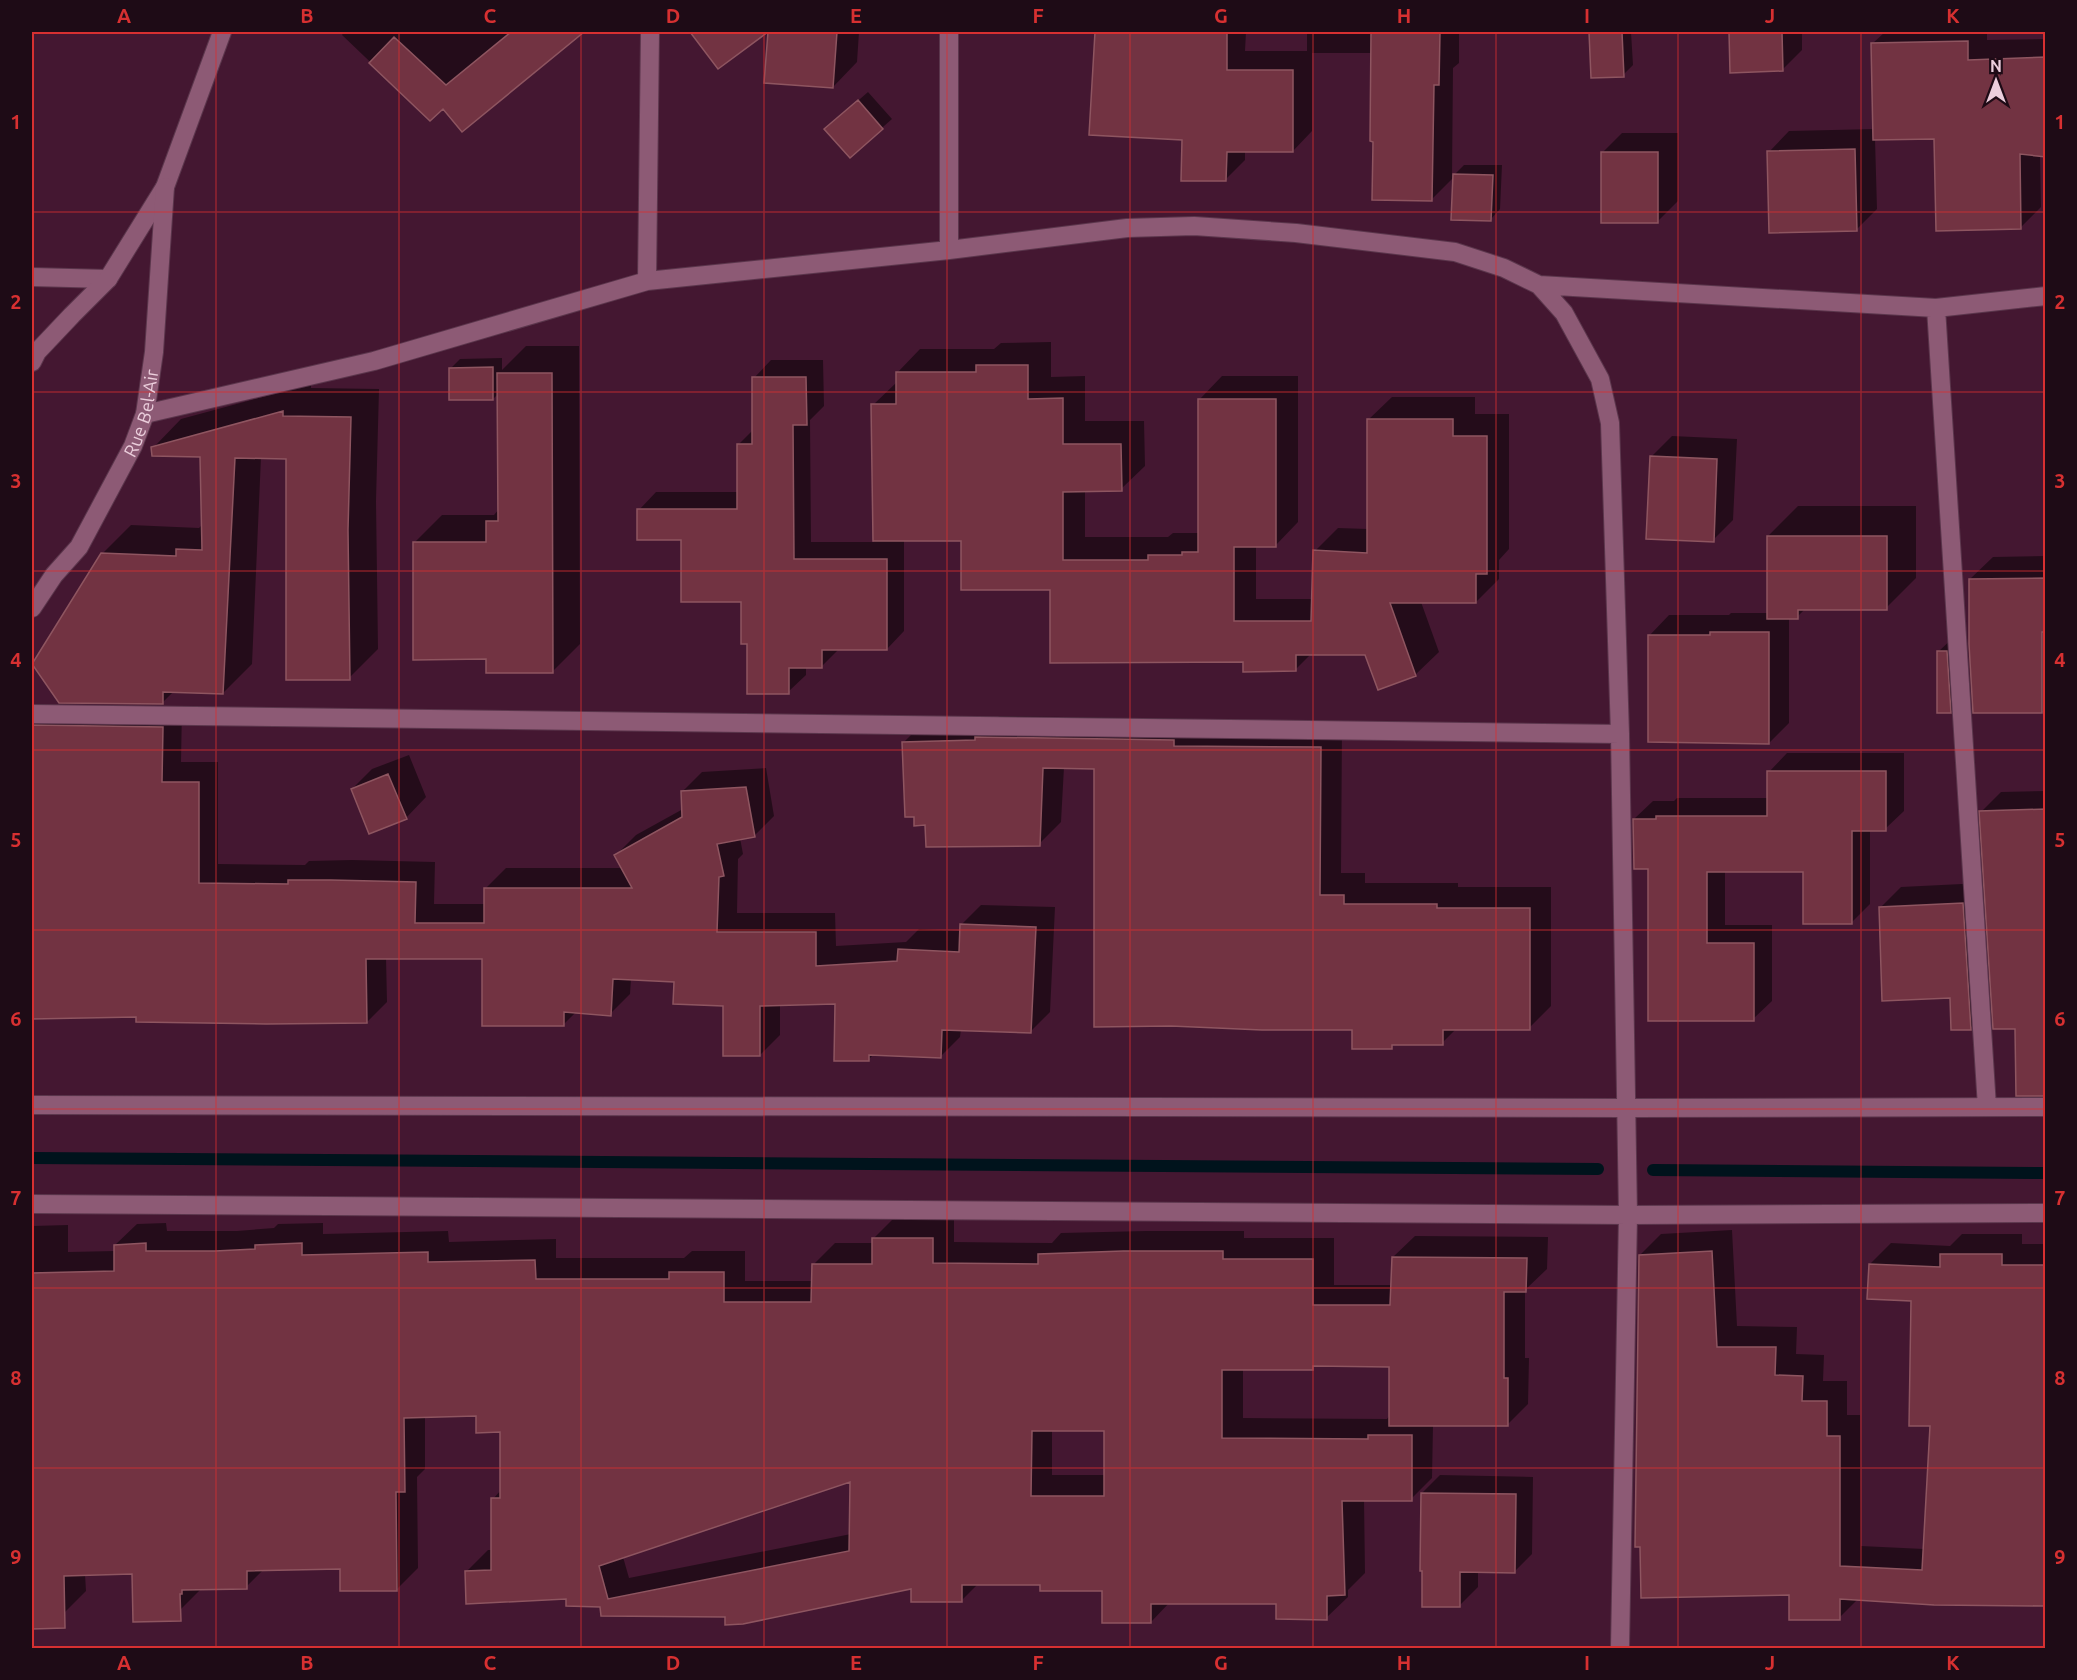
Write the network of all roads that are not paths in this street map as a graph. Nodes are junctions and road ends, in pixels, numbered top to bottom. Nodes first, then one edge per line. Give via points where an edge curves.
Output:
1 (222, 32) edge
2 (650, 32) edge
3 (949, 32) edge
4 (165, 188) junction
5 (949, 250) junction
6 (32, 277) edge
7 (108, 279) junction
8 (647, 281) junction
9 (1539, 285) junction
10 (2046, 296) edge
11 (1936, 308) junction
12 (32, 362) edge
13 (145, 414) junction
14 (32, 608) edge
15 (32, 714) edge
16 (1620, 734) junction
17 (32, 1105) edge
18 (1987, 1107) junction
19 (2046, 1107) edge
20 (1626, 1108) junction
21 (32, 1204) edge
22 (2046, 1213) edge
23 (1628, 1215) junction
24 (1620, 1648) edge

1 - 4 street, Rue Bel-Air
2 - 8 street
3 - 5 street
4 - 7 street, Rue Bel-Air
4 - 13 street, Rue Bel-Air via 154,352
5 - 8 street
5 - 9 street via 1127,228 1194,226 1296,233 1455,252 1504,268
6 - 7 street
7 - 12 street, Rue Bel-Air
8 - 13 street via 374,361
9 - 11 street
9 - 16 street via 1564,312 1600,380 1610,423
10 - 11 street
11 - 18 street
13 - 14 street, Rue Bel-Air via 133,446 79,547
15 - 16 street
16 - 20 street
17 - 20 street
18 - 19 street
18 - 20 street
20 - 23 street
21 - 23 street
22 - 23 street
23 - 24 street

